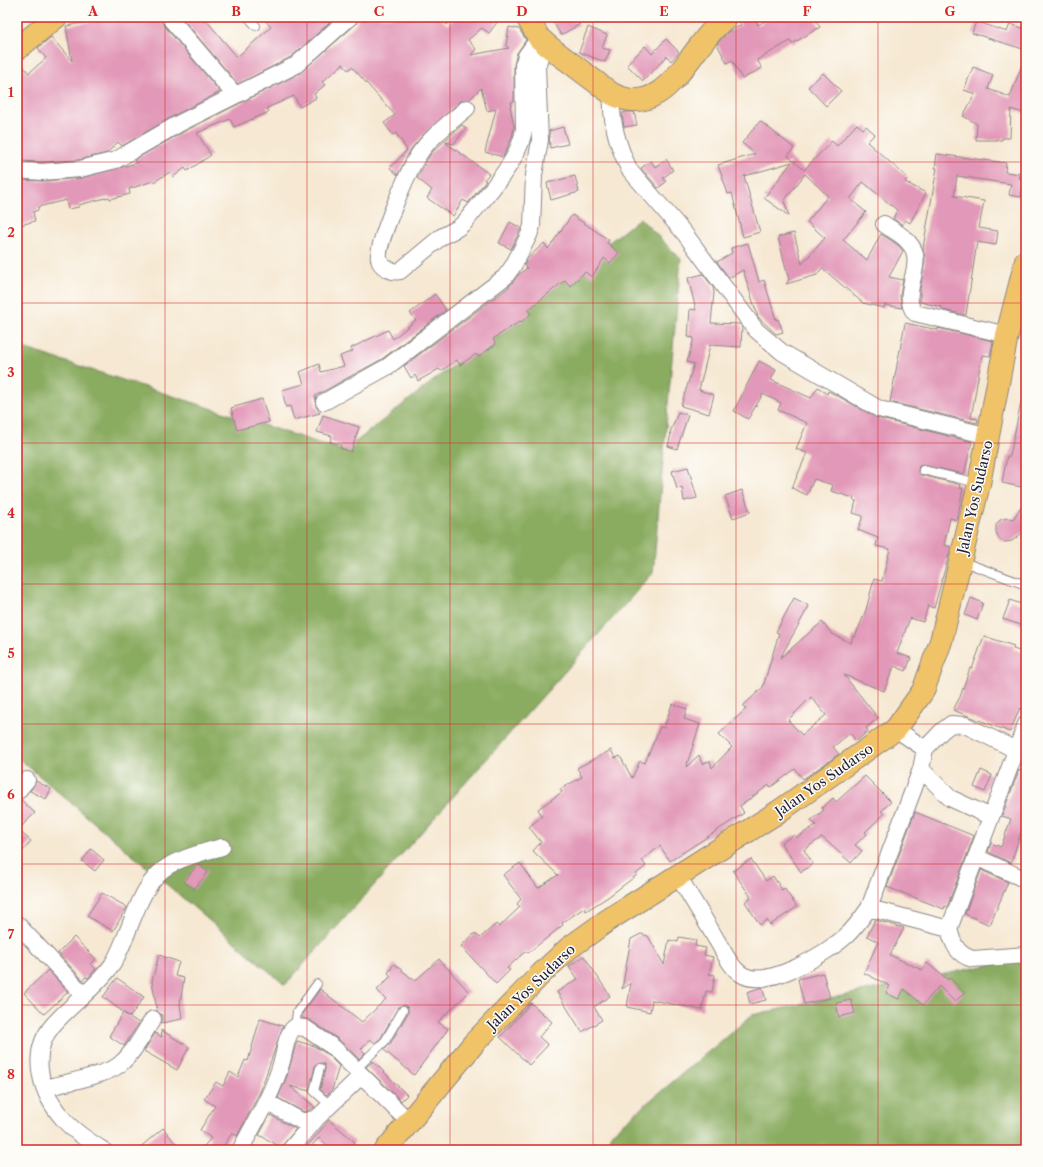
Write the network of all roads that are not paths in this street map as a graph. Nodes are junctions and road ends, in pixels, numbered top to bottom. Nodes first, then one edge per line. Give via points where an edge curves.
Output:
1 (56, 17) edge
2 (169, 17) edge
3 (248, 17) edge
4 (350, 17) edge
5 (527, 17) edge
6 (726, 17) edge
7 (256, 26) dead end
8 (544, 42) junction
9 (17, 49) edge
10 (612, 94) junction
11 (235, 95) junction
12 (467, 108) dead end
13 (17, 170) edge
14 (884, 224) dead end
15 (1026, 261) edge
16 (1007, 335) junction
17 (324, 402) dead end
18 (989, 436) junction
19 (923, 470) dead end
20 (979, 484) junction
21 (961, 561) junction
22 (1026, 585) edge
23 (1026, 724) edge
24 (896, 729) junction
25 (925, 749) junction
26 (1016, 750) junction
27 (921, 769) junction
28 (27, 780) dead end
29 (17, 792) edge
30 (991, 817) junction
31 (222, 847) dead end
32 (976, 857) junction
33 (678, 876) junction
34 (1026, 880) edge
35 (869, 908) junction
36 (17, 924) edge
37 (949, 929) junction
38 (1026, 955) edge
39 (317, 984) dead end
40 (83, 994) junction
41 (403, 1010) dead end
42 (153, 1019) dead end
43 (295, 1027) junction
44 (320, 1068) dead end
45 (358, 1073) junction
46 (45, 1088) junction
47 (267, 1102) junction
48 (330, 1105) junction
49 (317, 1118) junction
50 (409, 1122) junction
51 (103, 1150) edge
52 (240, 1150) edge
53 (290, 1150) edge
54 (386, 1150) edge

1 - 9 highway
2 - 11 street
3 - 7 lane
4 - 11 street via 296,65
5 - 8 highway
6 - 10 highway via 664,89 653,96 631,101 622,100
8 - 10 highway
8 - 12 street via 530,49 523,65 524,128 517,154 466,222 441,237 400,271 392,272 380,264 378,257 390,218 412,166 426,144
8 - 17 street via 537,67 540,140 534,174 532,226 513,266 505,277 387,367
10 - 18 street via 610,108 613,124 629,169 685,234 756,330 782,352 880,409
11 - 13 street via 116,160 68,170
14 - 16 street via 909,242 915,253 916,262 909,298 910,305 916,313
15 - 16 highway, Jalan Yos Sudarso
16 - 18 highway, Jalan Yos Sudarso
18 - 20 highway, Jalan Yos Sudarso
19 - 20 lane
20 - 21 highway, Jalan Yos Sudarso
21 - 22 lane
21 - 24 highway, Jalan Yos Sudarso via 941,641 923,691
23 - 26 street
24 - 25 street
24 - 33 highway, Jalan Yos Sudarso via 778,812
25 - 26 street via 942,731 951,724 958,723
25 - 27 street
26 - 30 street
27 - 30 street via 950,798
27 - 35 street
28 - 29 street
30 - 32 street
31 - 40 street via 180,860 161,870 143,896 121,949 95,985
32 - 34 street
32 - 37 street
33 - 35 street via 733,965 741,974 752,978 765,978 786,972 832,947 858,924
33 - 50 highway, Jalan Yos Sudarso via 608,920 558,958 475,1042
35 - 37 street
36 - 40 street
37 - 38 street via 958,952 965,957 973,959
39 - 43 lane via 297,1012
40 - 46 street via 53,1025 43,1041 39,1060
41 - 45 lane via 385,1041
42 - 46 street via 120,1064 109,1070
43 - 45 street via 305,1028 333,1047
43 - 47 street via 289,1034
44 - 48 lane via 314,1090
45 - 48 street
45 - 50 street
46 - 51 street via 54,1108 66,1122
47 - 49 street via 303,1122
47 - 52 street
48 - 49 street
49 - 53 street
50 - 54 highway, Jalan Yos Sudarso

